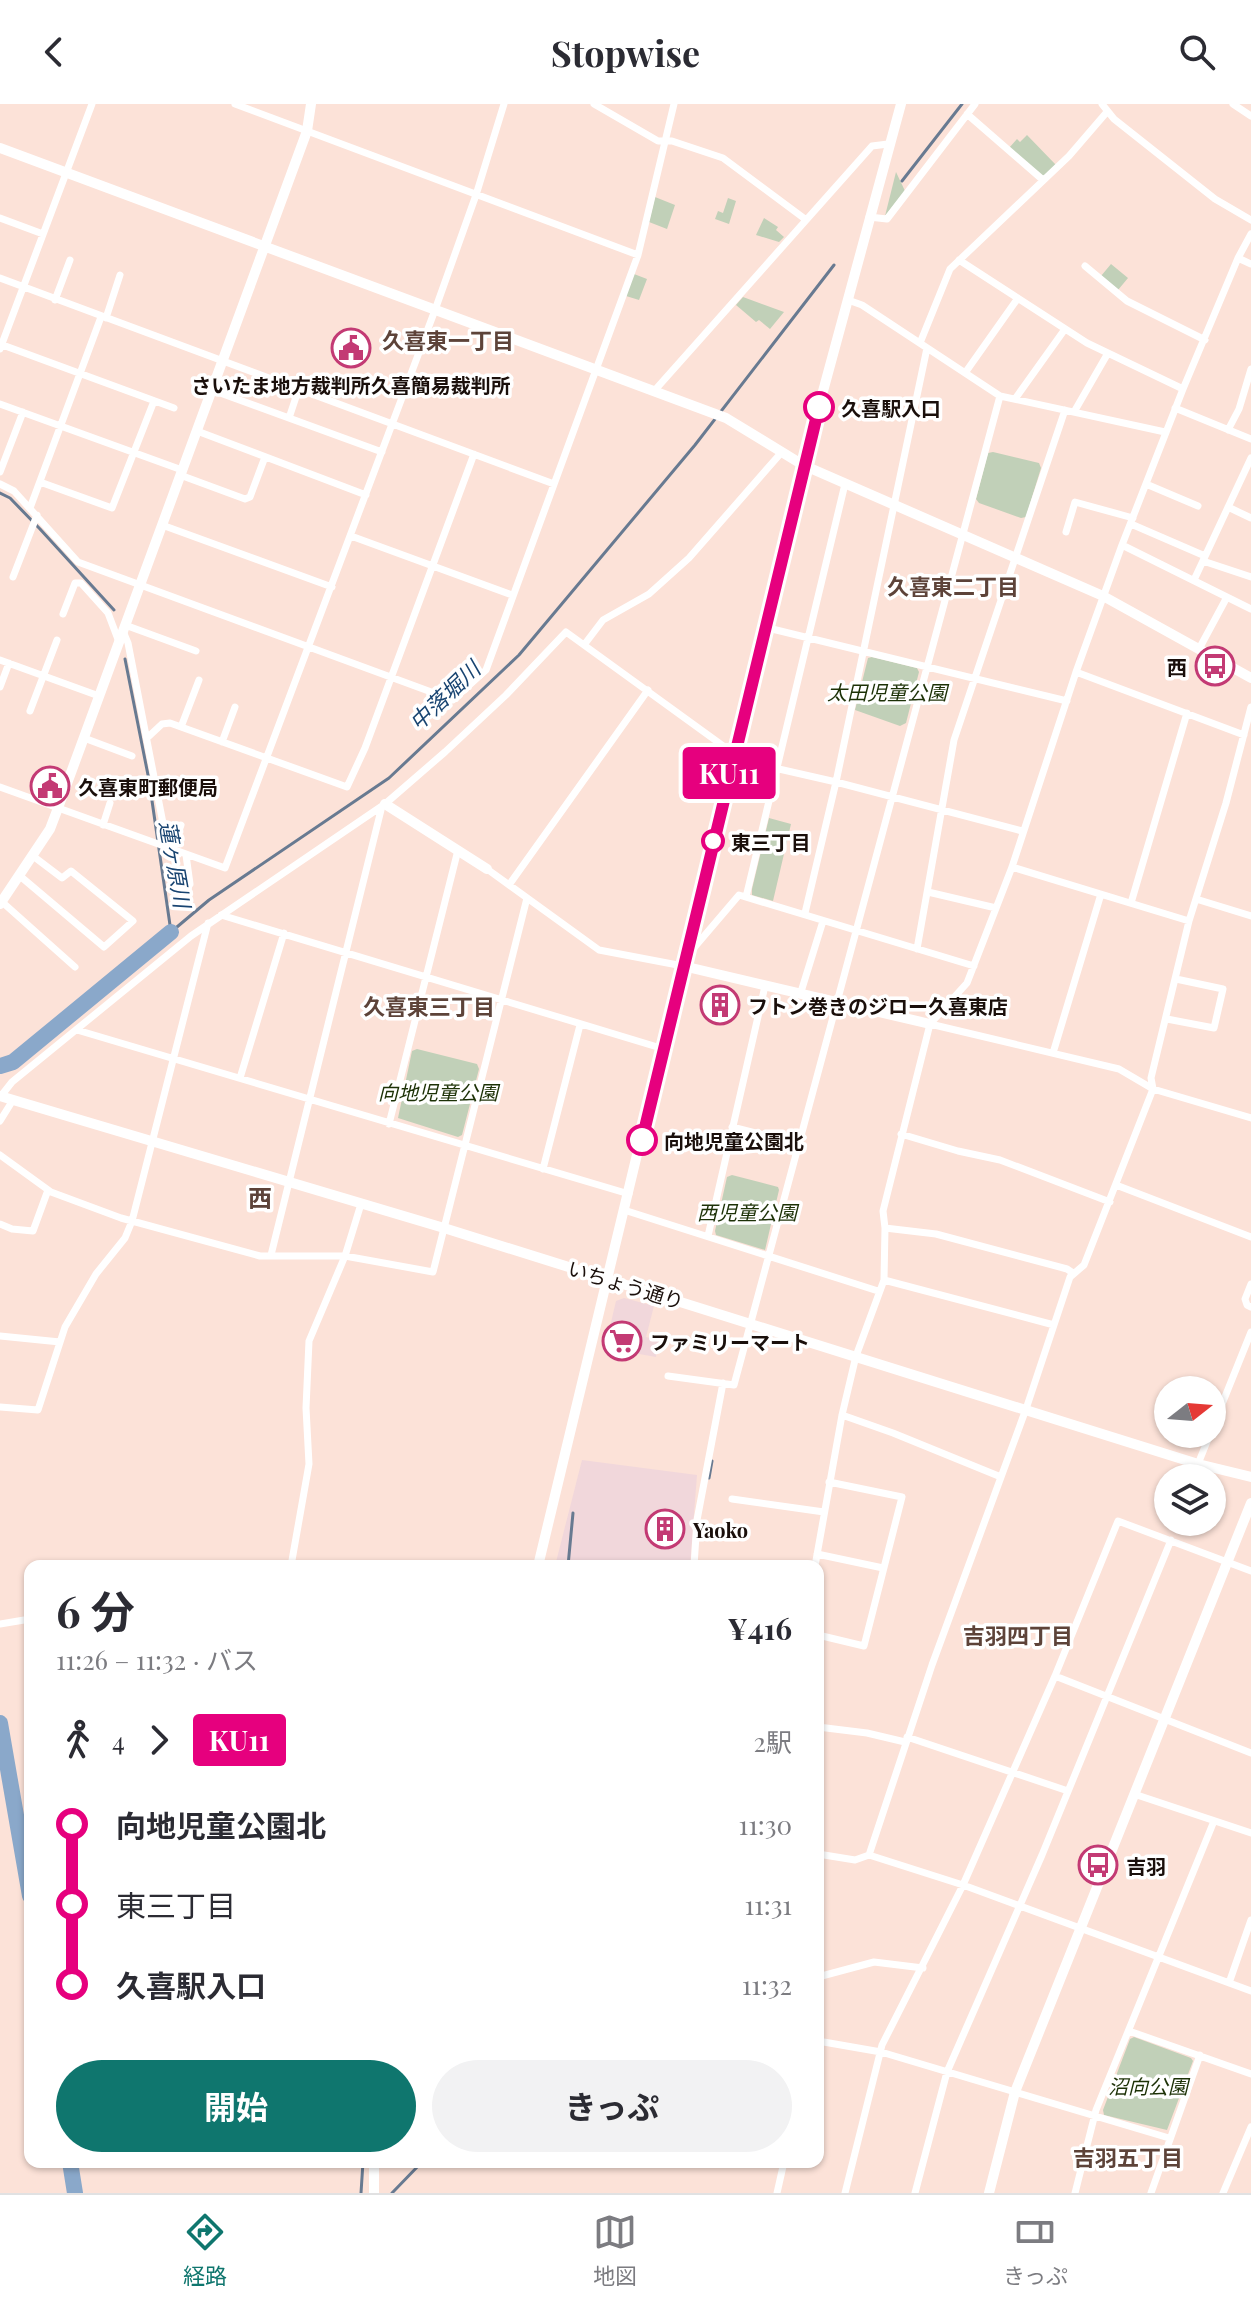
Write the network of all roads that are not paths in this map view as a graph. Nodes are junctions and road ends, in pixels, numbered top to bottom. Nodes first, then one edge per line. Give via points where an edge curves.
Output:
1 (92, 104) edge
2 (235, 104) edge
3 (311, 104) edge
4 (504, 104) edge
5 (594, 104) edge
6 (674, 104) edge
7 (975, 104) edge
8 (1233, 104) edge
9 (898, 106) edge
10 (1105, 107) edge
11 (967, 114) junction
12 (1251, 116) edge
13 (307, 131) junction
14 (664, 141) junction
15 (888, 144) junction
16 (0, 148) edge
17 (67, 173) junction
18 (1043, 180) junction
19 (476, 195) junction
20 (869, 217) junction
21 (0, 218) edge
22 (805, 219) junction
23 (1251, 220) edge
24 (43, 234) junction
25 (1251, 234) edge
26 (265, 246) junction
27 (638, 255) junction
28 (1238, 258) junction
29 (70, 260) dead end
30 (959, 260) junction
31 (1251, 264) edge
32 (1085, 266) dead end
33 (120, 275) dead end
34 (0, 278) edge
35 (23, 287) junction
36 (1018, 298) junction
37 (55, 300) junction
38 (848, 300) junction
39 (435, 310) junction
40 (104, 318) junction
41 (1065, 329) junction
42 (1205, 340) junction
43 (1, 346) edge
44 (924, 346) junction
45 (1108, 353) junction
46 (222, 361) junction
47 (596, 369) junction
48 (1251, 369) edge
49 (965, 373) junction
50 (80, 374) junction
51 (1183, 389) junction
52 (212, 390) junction
53 (655, 390) junction
54 (298, 391) junction
55 (1000, 396) junction
56 (1015, 399) junction
57 (154, 401) junction
58 (0, 404) edge
59 (174, 408) dead end
60 (1175, 408) junction
61 (1065, 410) junction
62 (23, 412) junction
63 (1074, 412) junction
64 (289, 418) junction
65 (393, 425) junction
66 (61, 426) junction
67 (1228, 430) junction
68 (197, 431) junction
69 (1165, 432) junction
70 (1251, 439) edge
71 (382, 452) junction
72 (134, 453) junction
73 (781, 453) junction
74 (474, 454) junction
75 (265, 457) junction
76 (1251, 458) edge
77 (803, 465) junction
78 (0, 472) edge
79 (181, 472) junction
80 (40, 482) junction
81 (0, 484) edge
82 (554, 484) junction
83 (845, 484) junction
84 (1146, 484) junction
85 (366, 495) junction
86 (894, 504) junction
87 (1198, 506) dead end
88 (1228, 507) junction
89 (30, 508) junction
90 (1251, 518) edge
91 (34, 520) junction
92 (1132, 521) junction
93 (162, 525) junction
94 (1066, 532) dead end
95 (962, 534) junction
96 (351, 536) junction
97 (1122, 545) junction
98 (1016, 558) junction
99 (1204, 558) junction
100 (432, 566) junction
101 (13, 577) dead end
102 (1251, 577) edge
103 (1194, 580) junction
104 (139, 584) junction
105 (332, 587) junction
106 (512, 595) junction
107 (1103, 596) junction
108 (1227, 597) junction
109 (1251, 609) edge
110 (63, 614) dead end
111 (764, 627) junction
112 (124, 628) junction
113 (809, 636) junction
114 (57, 640) dead end
115 (119, 642) junction
116 (584, 645) junction
117 (306, 646) junction
118 (1199, 649) junction
119 (863, 650) junction
120 (196, 651) dead end
121 (0, 660) edge
122 (9, 663) junction
123 (927, 666) junction
124 (1076, 672) junction
125 (44, 675) junction
126 (392, 678) junction
127 (976, 678) junction
128 (1251, 678) edge
129 (199, 680) dead end
130 (0, 687) edge
131 (648, 690) junction
132 (99, 696) junction
133 (1067, 701) junction
134 (235, 707) dead end
135 (1251, 707) edge
136 (30, 711) dead end
137 (1187, 713) junction
138 (181, 727) junction
139 (1244, 735) junction
140 (84, 738) junction
141 (147, 738) junction
142 (222, 742) junction
143 (734, 754) junction
144 (132, 756) dead end
145 (265, 758) junction
146 (777, 768) junction
147 (836, 782) junction
148 (0, 787) edge
149 (892, 798) junction
150 (110, 803) dead end
151 (383, 805) junction
152 (58, 808) junction
153 (943, 811) junction
154 (103, 825) junction
155 (181, 825) dead end
156 (1022, 831) junction
157 (165, 848) junction
158 (458, 850) junction
159 (186, 855) junction
160 (33, 856) junction
161 (1012, 867) junction
162 (487, 869) joint
163 (20, 876) junction
164 (190, 884) dead end
165 (509, 885) junction
166 (928, 892) junction
167 (1101, 894) junction
168 (746, 897) junction
169 (527, 898) junction
170 (1196, 899) junction
171 (1, 902) edge
172 (1131, 903) junction
173 (996, 908) junction
174 (805, 913) junction
175 (221, 915) junction
176 (1251, 916) edge
177 (823, 921) junction
178 (1189, 921) junction
179 (208, 923) junction
180 (857, 930) junction
181 (284, 933) junction
182 (917, 949) junction
183 (347, 953) junction
184 (684, 963) junction
185 (974, 966) junction
186 (75, 967) dead end
187 (425, 976) junction
188 (1176, 979) junction
189 (765, 986) junction
190 (800, 995) junction
191 (501, 1001) junction
192 (838, 1004) junction
193 (1167, 1019) junction
194 (930, 1024) junction
195 (580, 1025) junction
196 (77, 1030) junction
197 (664, 1049) junction
198 (1053, 1053) junction
199 (172, 1059) junction
200 (240, 1078) junction
201 (1153, 1089) junction
202 (0, 1096) edge
203 (13, 1100) junction
204 (311, 1100) junction
205 (1251, 1118) edge
206 (0, 1121) edge
207 (389, 1124) junction
208 (732, 1127) junction
209 (901, 1134) junction
210 (152, 1140) junction
211 (800, 1144) junction
212 (466, 1146) junction
213 (0, 1155) edge
214 (543, 1169) junction
215 (290, 1182) junction
216 (1116, 1185) junction
217 (48, 1190) junction
218 (629, 1194) junction
219 (1110, 1202) junction
220 (361, 1204) junction
221 (624, 1210) junction
222 (132, 1221) junction
223 (0, 1224) edge
224 (444, 1228) junction
225 (885, 1228) junction
226 (708, 1236) junction
227 (1251, 1237) edge
228 (271, 1255) junction
229 (345, 1256) junction
230 (769, 1258) junction
231 (1073, 1273) junction
232 (607, 1278) junction
233 (884, 1280) junction
234 (1251, 1284) edge
235 (878, 1291) junction
236 (1251, 1307) edge
237 (752, 1323) junction
238 (1054, 1325) junction
239 (1251, 1332) edge
240 (0, 1336) edge
241 (60, 1342) junction
242 (856, 1356) junction
243 (668, 1376) dead end
244 (723, 1383) junction
245 (1226, 1394) edge
246 (0, 1407) edge
247 (1026, 1409) junction
248 (842, 1415) junction
249 (1204, 1448) edge
250 (1198, 1464) joint
251 (1226, 1471) edge
252 (1001, 1477) junction
253 (1251, 1477) edge
254 (829, 1482) junction
255 (732, 1499) dead end
256 (1251, 1503) edge
257 (824, 1512) junction
258 (1171, 1540) junction
259 (817, 1554) junction
260 (292, 1560) edge
261 (539, 1560) edge
262 (694, 1560) edge
263 (816, 1560) edge
264 (1227, 1561) junction
265 (883, 1568) junction
266 (1251, 1571) edge
267 (24, 1620) edge
268 (0, 1624) edge
269 (824, 1636) edge
270 (1055, 1676) junction
271 (1107, 1697) junction
272 (1164, 1718) junction
273 (824, 1728) edge
274 (906, 1740) junction
275 (1250, 1751) edge
276 (1013, 1773) junction
277 (1068, 1791) junction
278 (1134, 1794) junction
279 (1214, 1821) junction
280 (1251, 1833) edge
281 (824, 1855) edge
282 (869, 1855) junction
283 (963, 1885) junction
284 (1019, 1906) junction
285 (1251, 1920) edge
286 (1080, 1927) junction
287 (1158, 1957) junction
288 (923, 1968) junction
289 (824, 1975) edge
290 (1229, 1983) junction
291 (1251, 1991) edge
292 (1129, 2031) junction
293 (824, 2042) edge
294 (881, 2052) junction
295 (1200, 2055) junction
296 (947, 2072) junction
297 (1251, 2074) edge
298 (1015, 2092) junction
299 (1095, 2116) junction
300 (1251, 2127) edge
301 (1169, 2138) junction
302 (374, 2168) edge
303 (783, 2168) edge
304 (374, 2193) edge
305 (777, 2193) edge
306 (845, 2193) edge
307 (915, 2193) edge
308 (989, 2193) edge
309 (1075, 2193) edge
310 (1151, 2193) edge
311 (1223, 2193) edge

1 - 17 street
2 - 13 street
3 - 13 street
4 - 19 street
5 - 14 street
6 - 14 street
7 - 11 street
8 - 12 street
9 - 15 street
10 - 18 street via 1069,156
10 - 23 street via 1215,199
11 - 18 street
11 - 20 street via 887,219
13 - 19 street
13 - 26 street
14 - 22 street via 723,158
14 - 27 street
15 - 20 street
15 - 22 street via 872,146
16 - 17 street
17 - 24 street
17 - 26 street
18 - 30 street
19 - 27 street
19 - 39 street
20 - 38 street
21 - 24 street
22 - 53 street
24 - 35 street
25 - 28 street
26 - 39 street
26 - 46 street
27 - 47 street
28 - 31 street
28 - 42 street
29 - 37 street
30 - 36 street
30 - 44 street via 950,269
32 - 42 street via 1127,301
33 - 40 street
34 - 35 street
35 - 37 street
35 - 43 street
36 - 41 street
36 - 49 street
37 - 40 street
38 - 44 street
38 - 77 street
39 - 47 street
39 - 65 street
40 - 46 street
40 - 50 street
41 - 45 street
41 - 56 street
42 - 51 street
43 - 50 street
44 - 49 street
44 - 86 street
45 - 51 street
45 - 63 street
46 - 52 street
46 - 54 street
47 - 53 street
47 - 82 street
48 - 67 street
49 - 55 street
50 - 57 street
50 - 66 street
51 - 60 street
52 - 64 street
52 - 68 street
53 - 73 street via 726,418
54 - 64 street
54 - 65 street
55 - 56 street
55 - 95 street
56 - 61 street
57 - 59 street
57 - 72 street
58 - 62 street
60 - 67 street
60 - 69 street
61 - 63 street
61 - 98 street
62 - 66 street
62 - 78 street
63 - 69 street
64 - 71 street
65 - 71 street
65 - 74 street
66 - 72 street
66 - 80 street
67 - 70 street
68 - 75 street
68 - 79 street
69 - 84 street
71 - 85 street
72 - 79 street
72 - 80 street via 112,508
73 - 77 street
73 - 116 street via 689,558 649,594 603,620
74 - 82 street
74 - 100 street
75 - 79 street via 245,499
75 - 85 street
76 - 88 street
77 - 83 street
77 - 111 street
79 - 93 street
80 - 89 street
81 - 89 street
82 - 106 street
83 - 86 street
83 - 113 street
84 - 87 street
84 - 92 street
85 - 96 street
86 - 95 street
86 - 119 street
88 - 90 street
88 - 99 street
89 - 91 street
91 - 101 street
91 - 104 street via 78,562
92 - 94 street via 1075,502
92 - 97 street
92 - 99 street
93 - 104 street
93 - 105 street
95 - 98 street
95 - 123 street
96 - 100 street
96 - 105 street
97 - 103 street
97 - 107 street
98 - 107 street
98 - 127 street
99 - 102 street
99 - 103 street
100 - 106 street
100 - 126 street
103 - 108 street
104 - 112 street
104 - 117 street
105 - 117 street
106 - 126 street via 486,670 453,700
107 - 118 street
107 - 124 street
108 - 109 street
108 - 118 street
110 - 115 street via 75,583 81,583 108,613
111 - 113 street
111 - 143 street
112 - 115 street
112 - 120 street
112 - 141 street
113 - 119 street
113 - 146 street
114 - 125 street
115 - 132 street
116 - 131 street
116 - 151 street via 566,632 561,635 506,695
117 - 126 street
117 - 145 street
118 - 128 street
119 - 123 street
119 - 147 street
121 - 122 street
122 - 125 street
122 - 130 street
123 - 127 street
123 - 149 street
124 - 133 street
124 - 137 street
125 - 132 street
125 - 136 street
126 - 145 street via 347,787
127 - 133 street
127 - 153 street via 954,740
129 - 138 street
131 - 143 street
131 - 165 street
132 - 140 street
133 - 156 street
134 - 142 street
135 - 139 street
137 - 139 street
137 - 172 street
138 - 141 street via 162,724
138 - 142 street
139 - 170 street
140 - 144 street
140 - 152 street
141 - 157 street
142 - 145 street
143 - 146 street
143 - 184 street
145 - 159 street via 225,868
146 - 147 street
146 - 168 street
147 - 149 street
147 - 174 street
148 - 152 street
149 - 153 street
149 - 180 street
150 - 154 street
151 - 158 street
151 - 175 street
151 - 183 street
152 - 154 street
152 - 160 street
153 - 156 street
153 - 166 street
154 - 157 street
155 - 157 street
156 - 161 street
157 - 159 street
158 - 162 street
158 - 187 street
159 - 164 street
160 - 163 street
160 - 163 street via 62,878 71,871 133,921 104,947
161 - 167 street
161 - 173 street
162 - 165 street
163 - 171 street
165 - 169 street
166 - 173 street
166 - 182 street
167 - 172 street
167 - 198 street
168 - 174 street
168 - 184 street via 739,895
169 - 184 street via 599,950
169 - 191 street
170 - 176 street
170 - 178 street
171 - 186 street
172 - 178 street
173 - 185 street
174 - 177 street
175 - 179 street
175 - 181 street
177 - 180 street
177 - 190 street
178 - 188 street
179 - 196 street
179 - 199 street
180 - 182 street
180 - 192 street
181 - 183 street
181 - 200 street
182 - 185 street
183 - 187 street
183 - 204 street
184 - 189 street
184 - 197 street
185 - 194 street via 967,983
187 - 191 street
187 - 207 street
188 - 193 street
188 - 193 street via 1223,989 1214,1028
189 - 190 street
189 - 208 street
190 - 192 street
191 - 195 street
191 - 212 street
192 - 194 street
192 - 211 street
193 - 201 street via 1151,1078
194 - 198 street
194 - 209 street
195 - 197 street
195 - 214 street
196 - 199 street
196 - 202 street
197 - 218 street
198 - 201 street via 1119,1069
199 - 200 street
199 - 210 street
200 - 204 street
201 - 205 street
201 - 216 street
202 - 203 street, いちょう通り
203 - 206 street
203 - 210 street, いちょう通り
204 - 207 street
204 - 215 street
207 - 212 street
208 - 211 street
208 - 226 street
209 - 219 street via 1000,1160
209 - 225 street via 883,1211
210 - 215 street, いちょう通り
210 - 222 street
211 - 230 street
212 - 214 street
212 - 224 street
213 - 217 street
214 - 218 street
215 - 220 street, いちょう通り
215 - 228 street
216 - 219 street
216 - 227 street
217 - 222 street
217 - 223 street via 33,1231
218 - 221 street
219 - 231 street via 1084,1265
220 - 224 street, いちょう通り
220 - 229 street
221 - 226 street
221 - 232 street
222 - 228 street
222 - 241 street
224 - 229 street via 433,1272
224 - 232 street, いちょう通り
225 - 231 street via 936,1234
225 - 233 street
226 - 230 street
228 - 229 street
229 - 260 street via 309,1341 309,1464
230 - 235 street
230 - 237 street
231 - 238 street
232 - 237 street, いちょう通り
232 - 261 street
233 - 235 street
233 - 238 street
234 - 236 street via 1245,1299
235 - 242 street
237 - 242 street, いちょう通り
237 - 244 street via 734,1385
238 - 247 street
239 - 245 street
240 - 241 street
241 - 246 street via 38,1410
242 - 247 street, いちょう通り
242 - 248 street
243 - 244 street
244 - 262 street
247 - 250 street, いちょう通り
247 - 252 street
248 - 252 street
248 - 254 street
249 - 250 street
251 - 253 street, いちょう通り
252 - 274 street
254 - 257 street
254 - 265 street via 902,1497
255 - 257 street
256 - 264 street
257 - 259 street
258 - 264 street
258 - 270 street via 1118,1521
258 - 271 street
259 - 263 street
259 - 265 street
264 - 266 street
264 - 272 street
265 - 269 street via 864,1646
267 - 268 street
270 - 271 street
270 - 276 street
271 - 272 street
271 - 277 street
272 - 275 street
272 - 278 street
273 - 274 street
274 - 276 street
274 - 282 street
276 - 277 street
276 - 283 street
277 - 284 street
278 - 279 street
278 - 286 street
279 - 280 street
279 - 287 street
281 - 282 street via 855,1860
282 - 283 street
283 - 284 street
283 - 288 street
284 - 286 street
284 - 296 street
285 - 290 street
286 - 287 street
286 - 298 street
287 - 290 street
287 - 292 street
288 - 289 street via 874,1962
288 - 294 street
290 - 291 street
292 - 295 street
292 - 299 street
293 - 294 street
294 - 296 street
294 - 306 street
295 - 297 street
295 - 301 street
296 - 298 street
296 - 307 street
298 - 299 street
298 - 308 street
299 - 301 street
299 - 309 street
300 - 311 street
301 - 310 street
302 - 304 street
303 - 305 street

